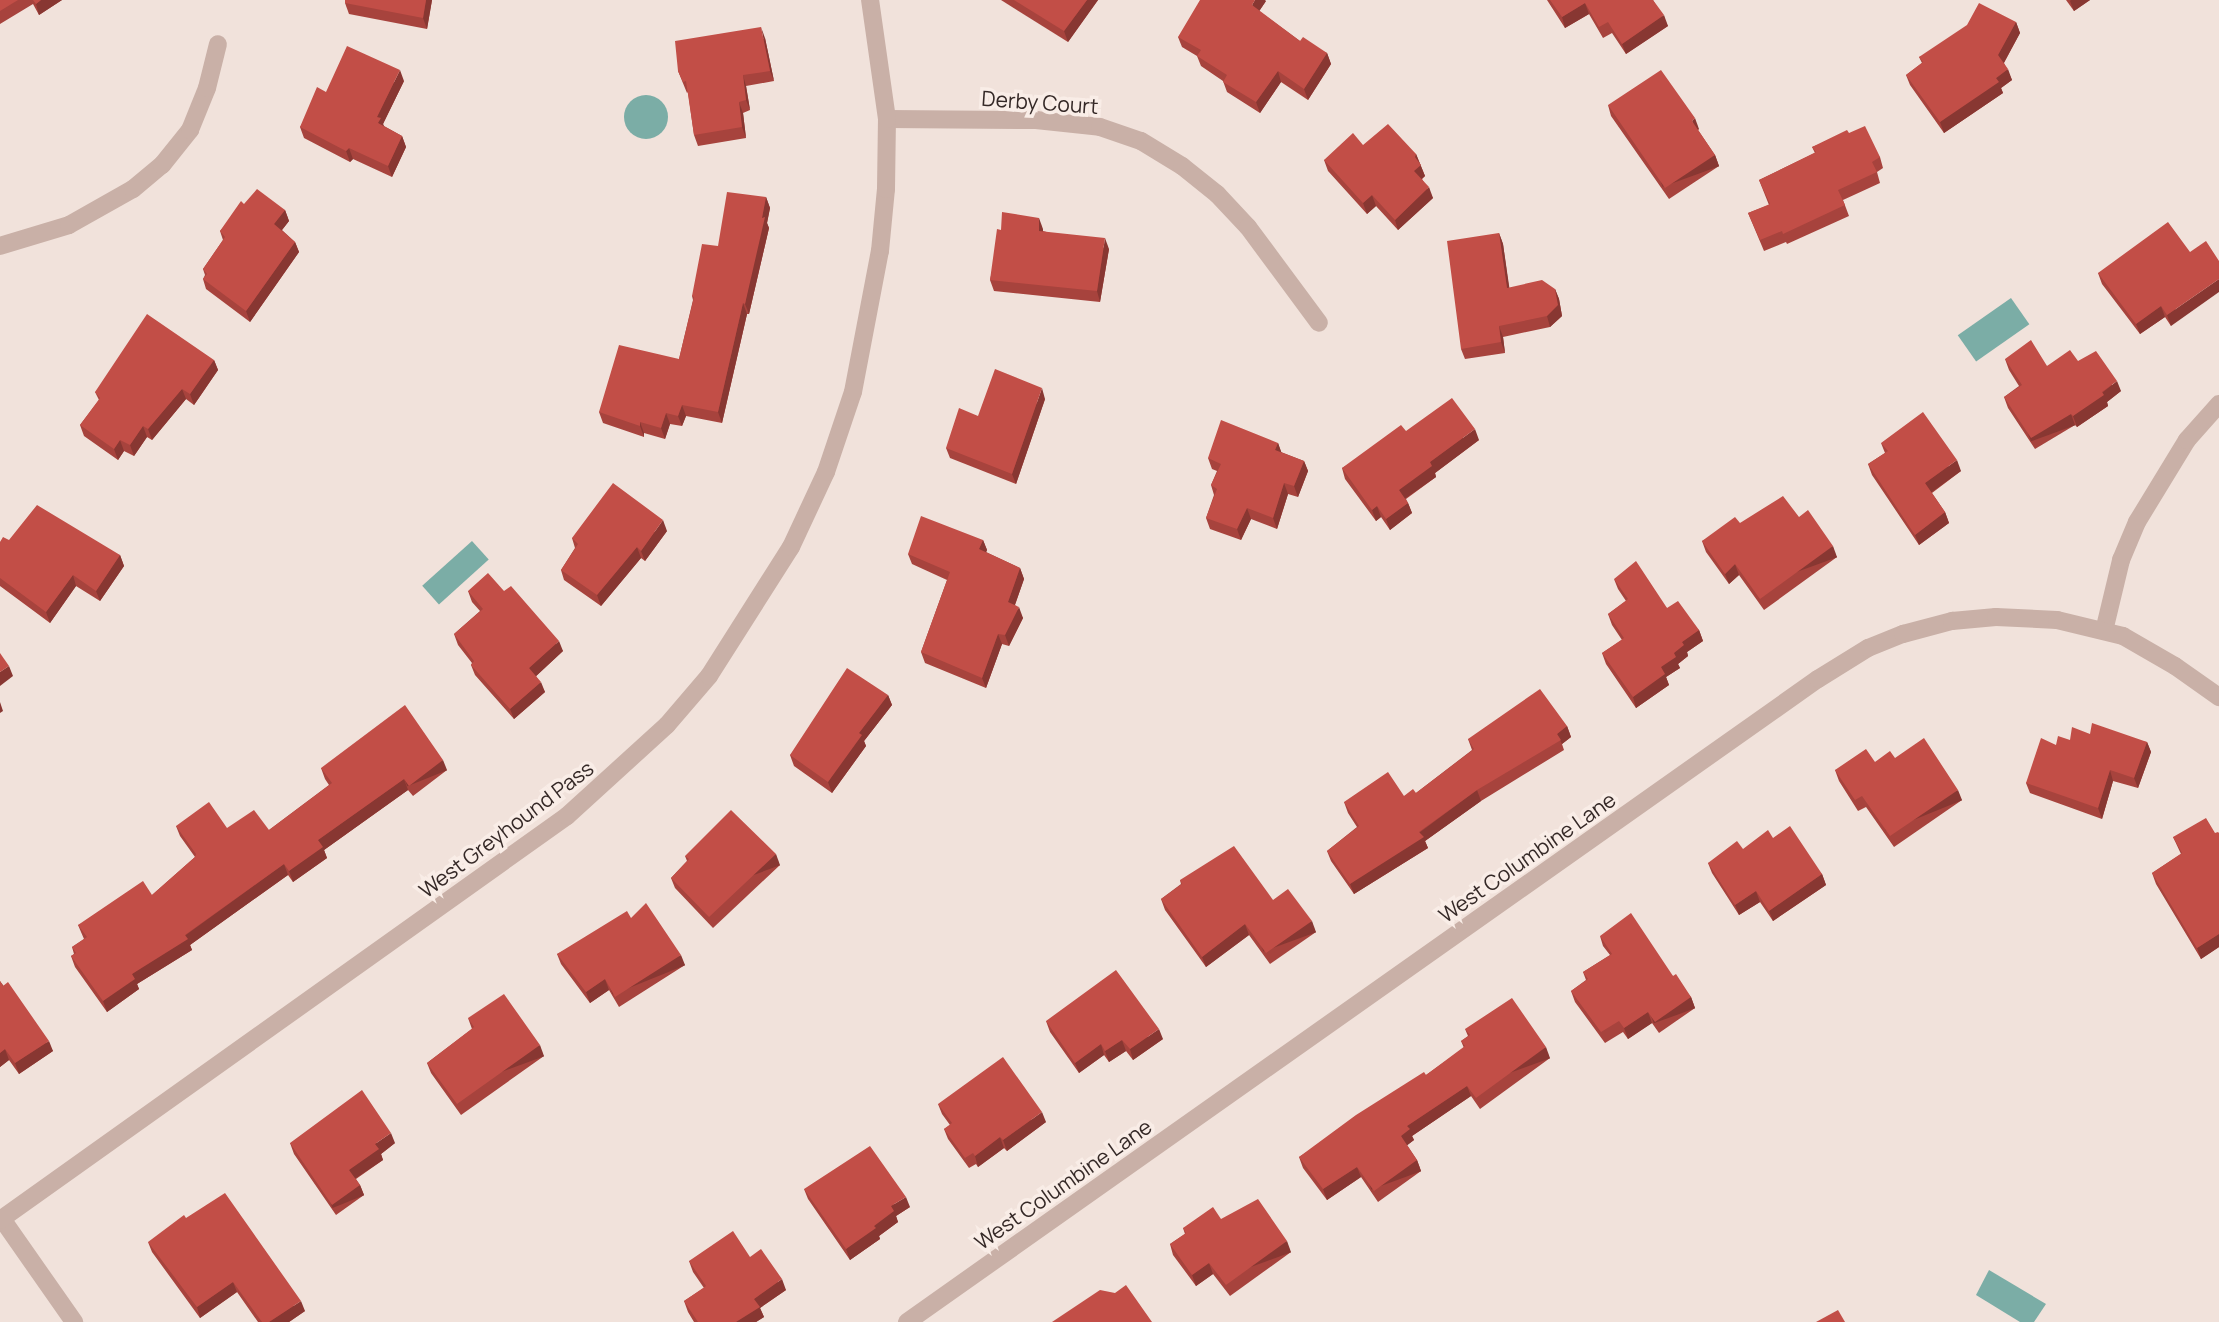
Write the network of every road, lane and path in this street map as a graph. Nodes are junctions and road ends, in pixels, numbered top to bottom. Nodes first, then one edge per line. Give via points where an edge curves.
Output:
1 (870, 0) edge
2 (218, 44) dead end
3 (887, 120) junction
4 (0, 246) edge
5 (1319, 323) dead end
6 (2219, 404) edge
7 (2104, 631) junction
8 (2219, 697) edge
9 (1, 1219) edge
10 (74, 1322) edge
11 (907, 1322) edge

1 - 3 street, West Greyhound Pass
2 - 4 street via 190,130 162,165 133,189 69,225
3 - 5 street, Derby Court via 1036,120 1100,127 1141,141 1217,194 1248,227
3 - 9 street, West Greyhound Pass via 880,251 853,392 826,472 791,547 709,676 659,733 567,816
6 - 7 street via 2187,440 2137,522 2121,560
7 - 8 street, West Columbine Lane via 2123,636
7 - 11 street, West Columbine Lane via 2057,620 1996,617 1952,621 1868,648
9 - 10 street

